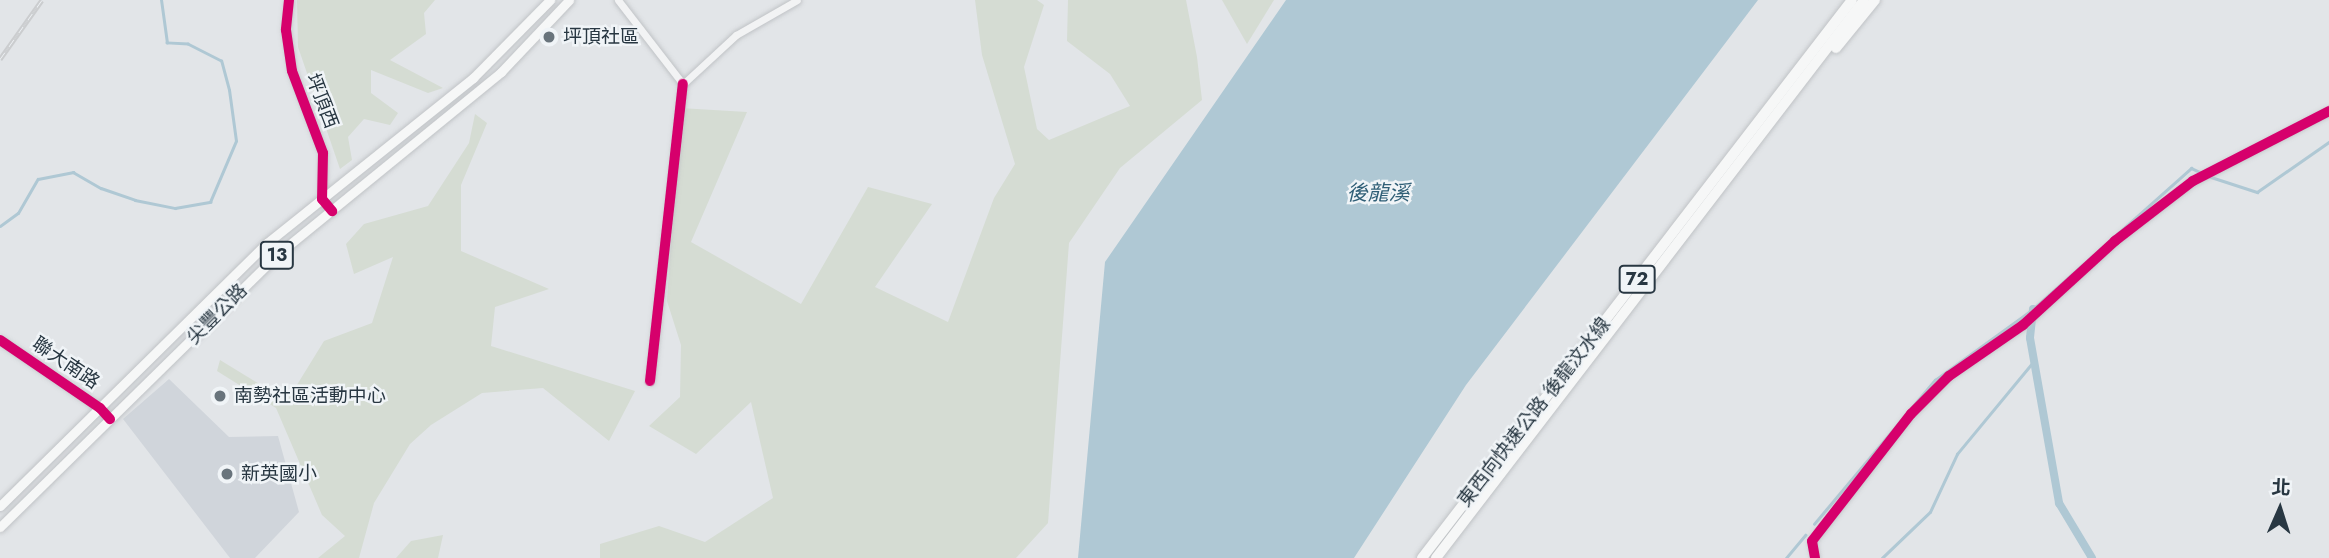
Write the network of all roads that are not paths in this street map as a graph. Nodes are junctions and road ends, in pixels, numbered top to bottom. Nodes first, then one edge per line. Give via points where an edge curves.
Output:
1 (289, 0) edge
2 (550, 0) edge
3 (569, 0) edge
4 (618, 0) edge
5 (797, 0) edge
6 (1844, 0) edge
7 (1852, 0) edge
8 (1864, 0) edge
9 (1875, 0) edge
10 (1832, 25) junction
11 (1810, 71) junction
12 (683, 84) junction
13 (2329, 111) edge
14 (322, 199) junction
15 (332, 211) junction
16 (0, 340) edge
17 (650, 381) dead end
18 (100, 408) junction
19 (110, 419) junction
20 (0, 506) edge
21 (0, 527) edge
22 (1422, 558) edge
23 (1436, 558) edge
24 (1815, 558) edge

1 - 14 street, 坪頂西 via 286,30 292,71 323,153
2 - 14 main road, 尖豐公路 / 13 via 473,78
3 - 15 main road, 尖豐公路 / 13 via 500,72
4 - 12 street
5 - 12 street via 736,35
6 - 10 highway
7 - 10 highway, 東西向快速公路 後龍汶水線 / 72
8 - 11 highway, 東西向快速公路 後龍汶水線 / 72
9 - 11 highway via 1838,46
10 - 22 highway, 東西向快速公路 後龍汶水線 / 72
11 - 23 highway, 東西向快速公路 後龍汶水線 / 72
12 - 17 street
13 - 24 street via 2193,181 2115,241 2036,314 1950,376 1911,414 1812,541
14 - 15 street
14 - 18 main road, 尖豐公路 / 13 via 267,243
15 - 19 main road, 尖豐公路 / 13 via 278,254
16 - 18 street, 聯大南路
18 - 19 street, 聯大南路
18 - 20 main road, 尖豐公路 / 13
19 - 21 main road, 尖豐公路 / 13

